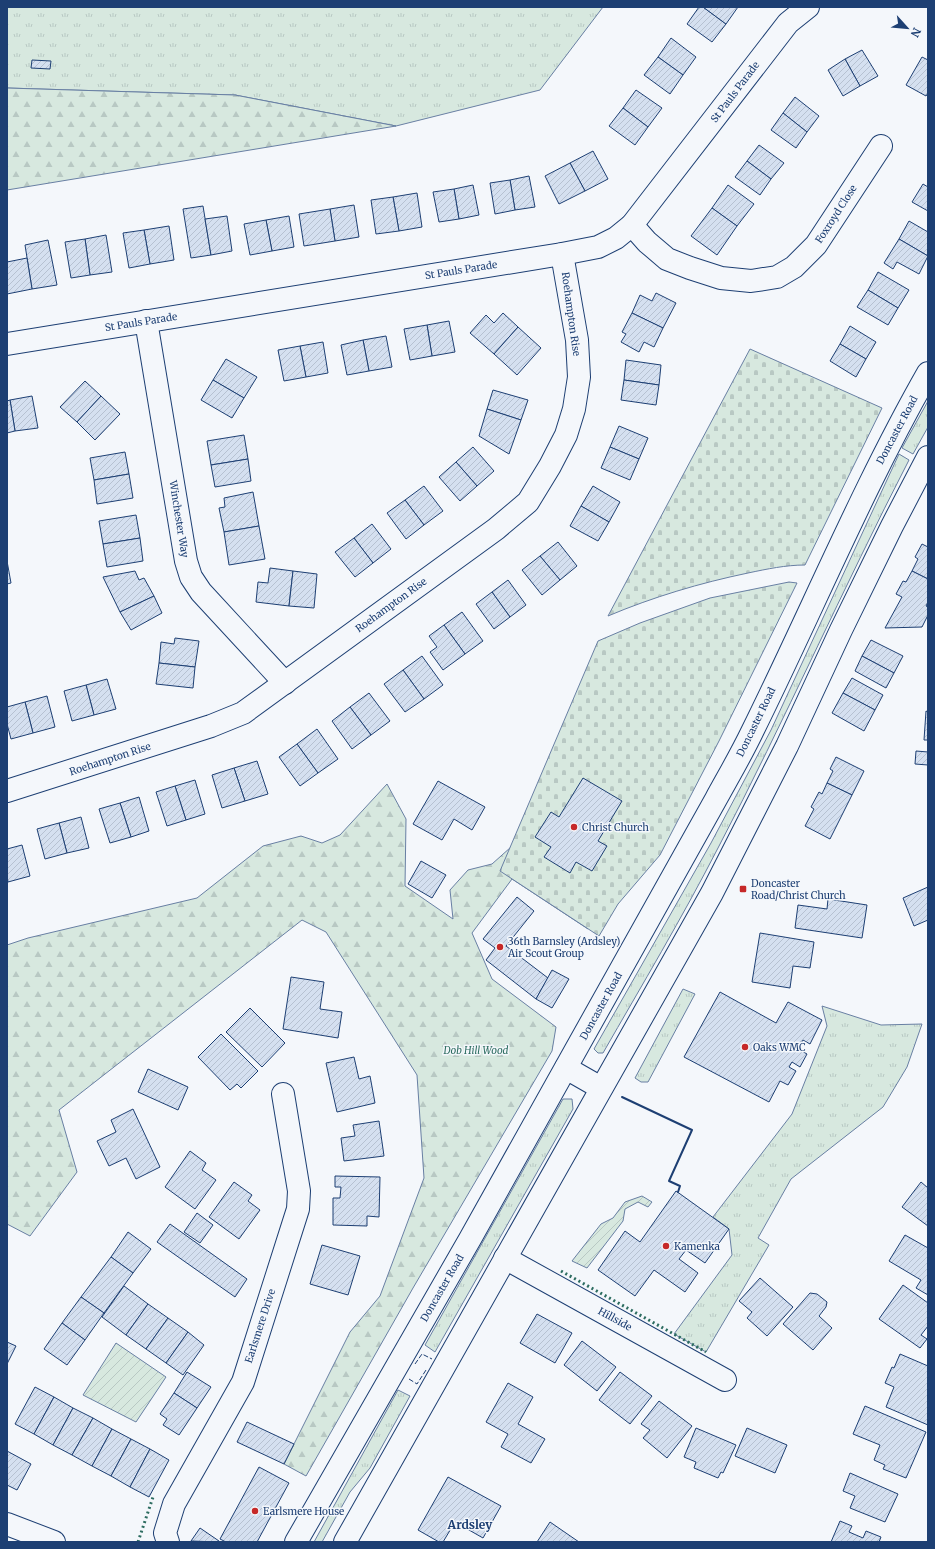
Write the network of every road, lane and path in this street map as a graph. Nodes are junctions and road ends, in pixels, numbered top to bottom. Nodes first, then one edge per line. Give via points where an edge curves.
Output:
1 (808, 7) edge
2 (881, 146) dead end
3 (632, 225) junction
4 (562, 254) junction
5 (146, 321) junction
6 (7, 344) edge
7 (928, 373) edge
8 (928, 457) edge
9 (285, 682) junction
10 (7, 792) edge
11 (566, 1068) junction
12 (601, 1088) junction
13 (283, 1094) dead end
14 (505, 1258) junction
15 (725, 1380) dead end
16 (7, 1524) edge
17 (54, 1542) edge
18 (168, 1542) edge
19 (296, 1542) edge
20 (345, 1542) edge

1 - 3 main road, St Pauls Parade via 788,23
2 - 3 main road, Foxroyd Close via 816,245 794,267 777,277 751,282 721,278 690,268 667,259
3 - 4 main road, St Pauls Parade via 616,238 598,247
4 - 5 main road, St Pauls Parade
4 - 9 main road, Roehampton Rise via 577,340 579,377 574,409 566,435 528,502
5 - 6 main road, St Pauls Parade
5 - 9 main road, Winchester Way via 186,561 191,577 201,592
7 - 11 main road, Doncaster Road via 863,495 752,732
8 - 12 main road via 737,846
9 - 10 main road, Roehampton Rise via 243,713 211,726
11 - 12 main road
11 - 19 main road, Doncaster Road
12 - 14 main road
13 - 18 main road, Earlsmere Drive via 299,1191 298,1209 243,1382 174,1504 165,1533
14 - 15 main road, Hillside
14 - 20 main road
16 - 17 main road

